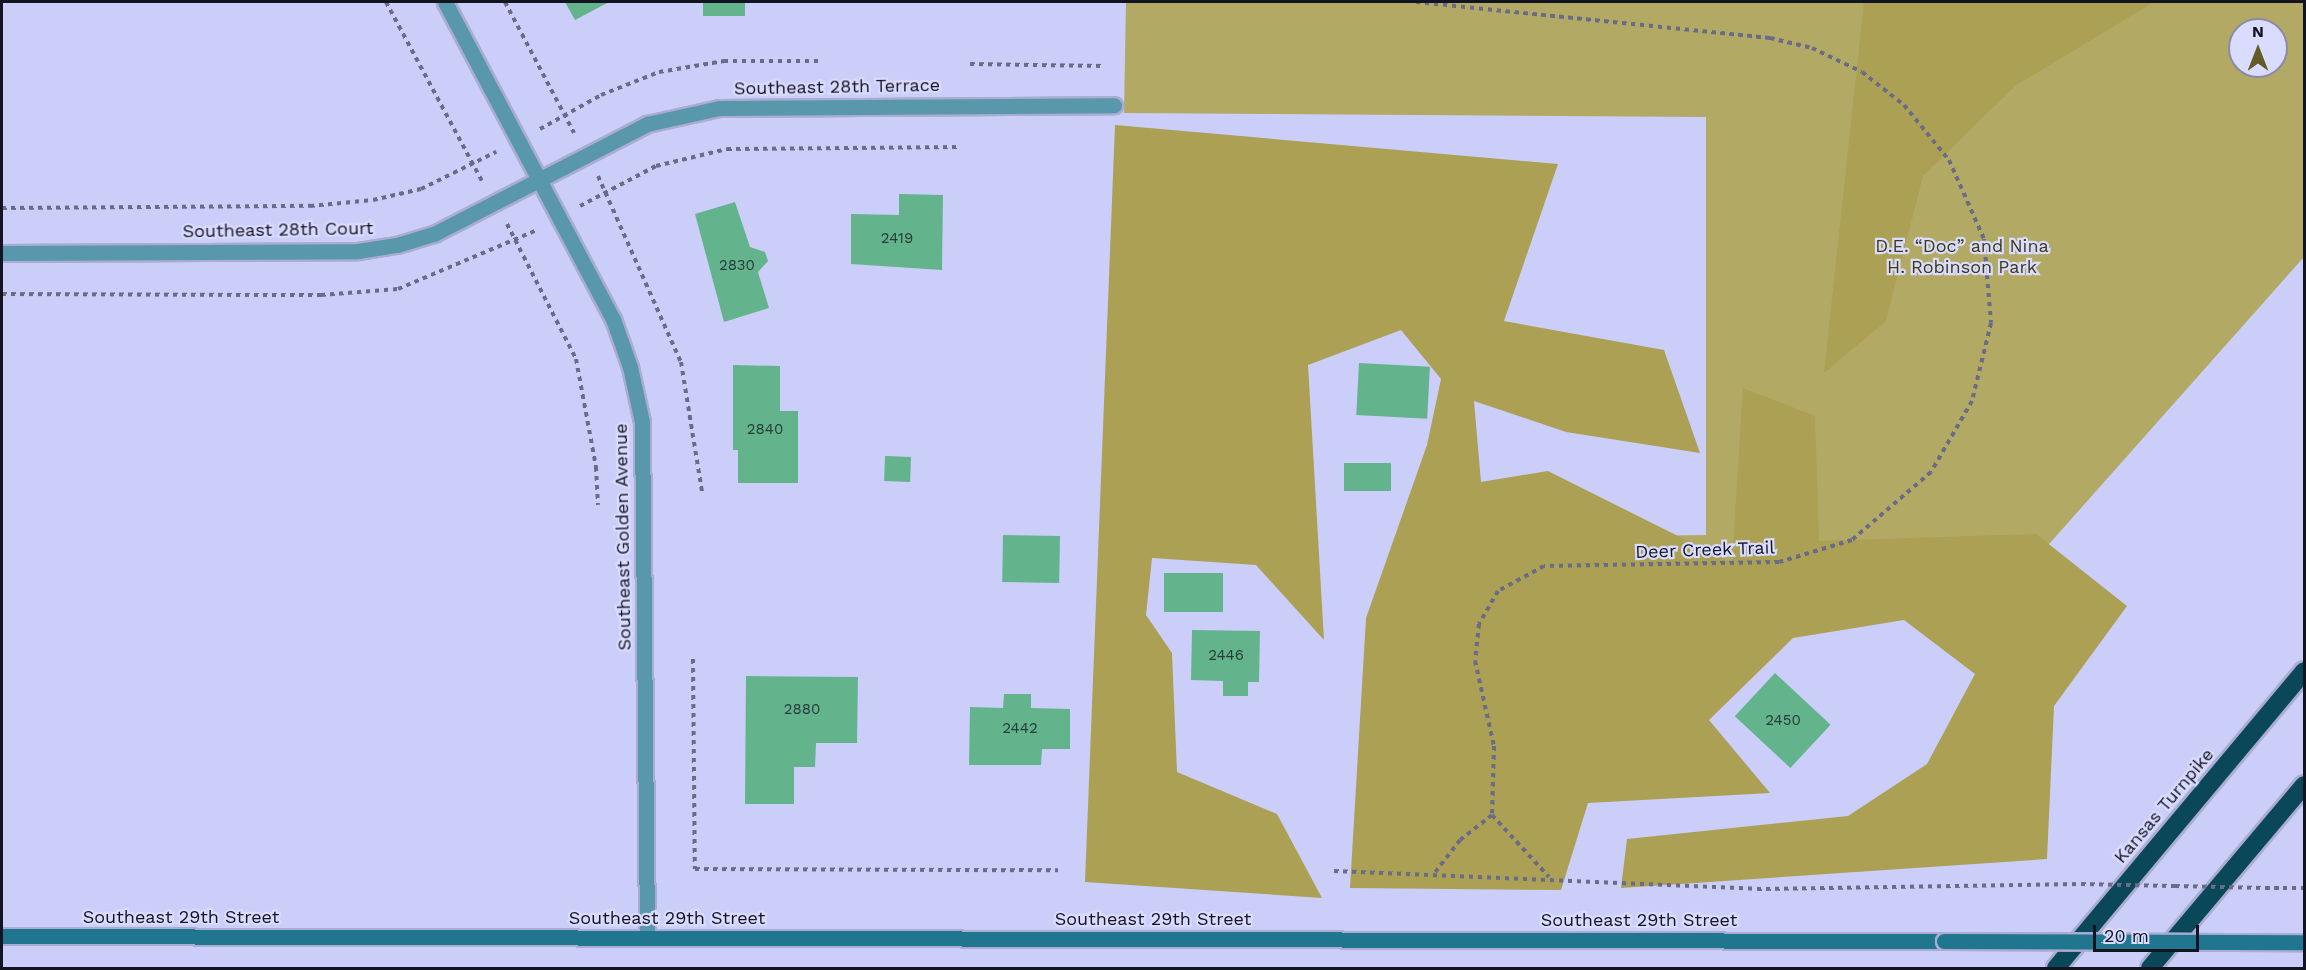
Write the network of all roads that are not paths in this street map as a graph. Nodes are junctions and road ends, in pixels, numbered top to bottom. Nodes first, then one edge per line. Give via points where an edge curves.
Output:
1 (446, 2) edge
2 (1114, 105) dead end
3 (540, 179) junction
4 (2, 253) edge
5 (2304, 671) edge
6 (2304, 785) edge
7 (2, 936) edge
8 (647, 938) junction
9 (2304, 942) edge
10 (2056, 969) edge
11 (2150, 969) edge

1 - 3 street, Southeast Golden Avenue
2 - 3 street, Southeast 28th Terrace via 719,108 647,124
3 - 4 street, Southeast 28th Court via 434,234 358,251
3 - 8 street, Southeast Golden Avenue via 613,319 642,422
5 - 10 highway, Kansas Turnpike
6 - 11 highway
7 - 8 main road, Southeast 29th Street
8 - 9 main road, Southeast 29th Street, bridge

